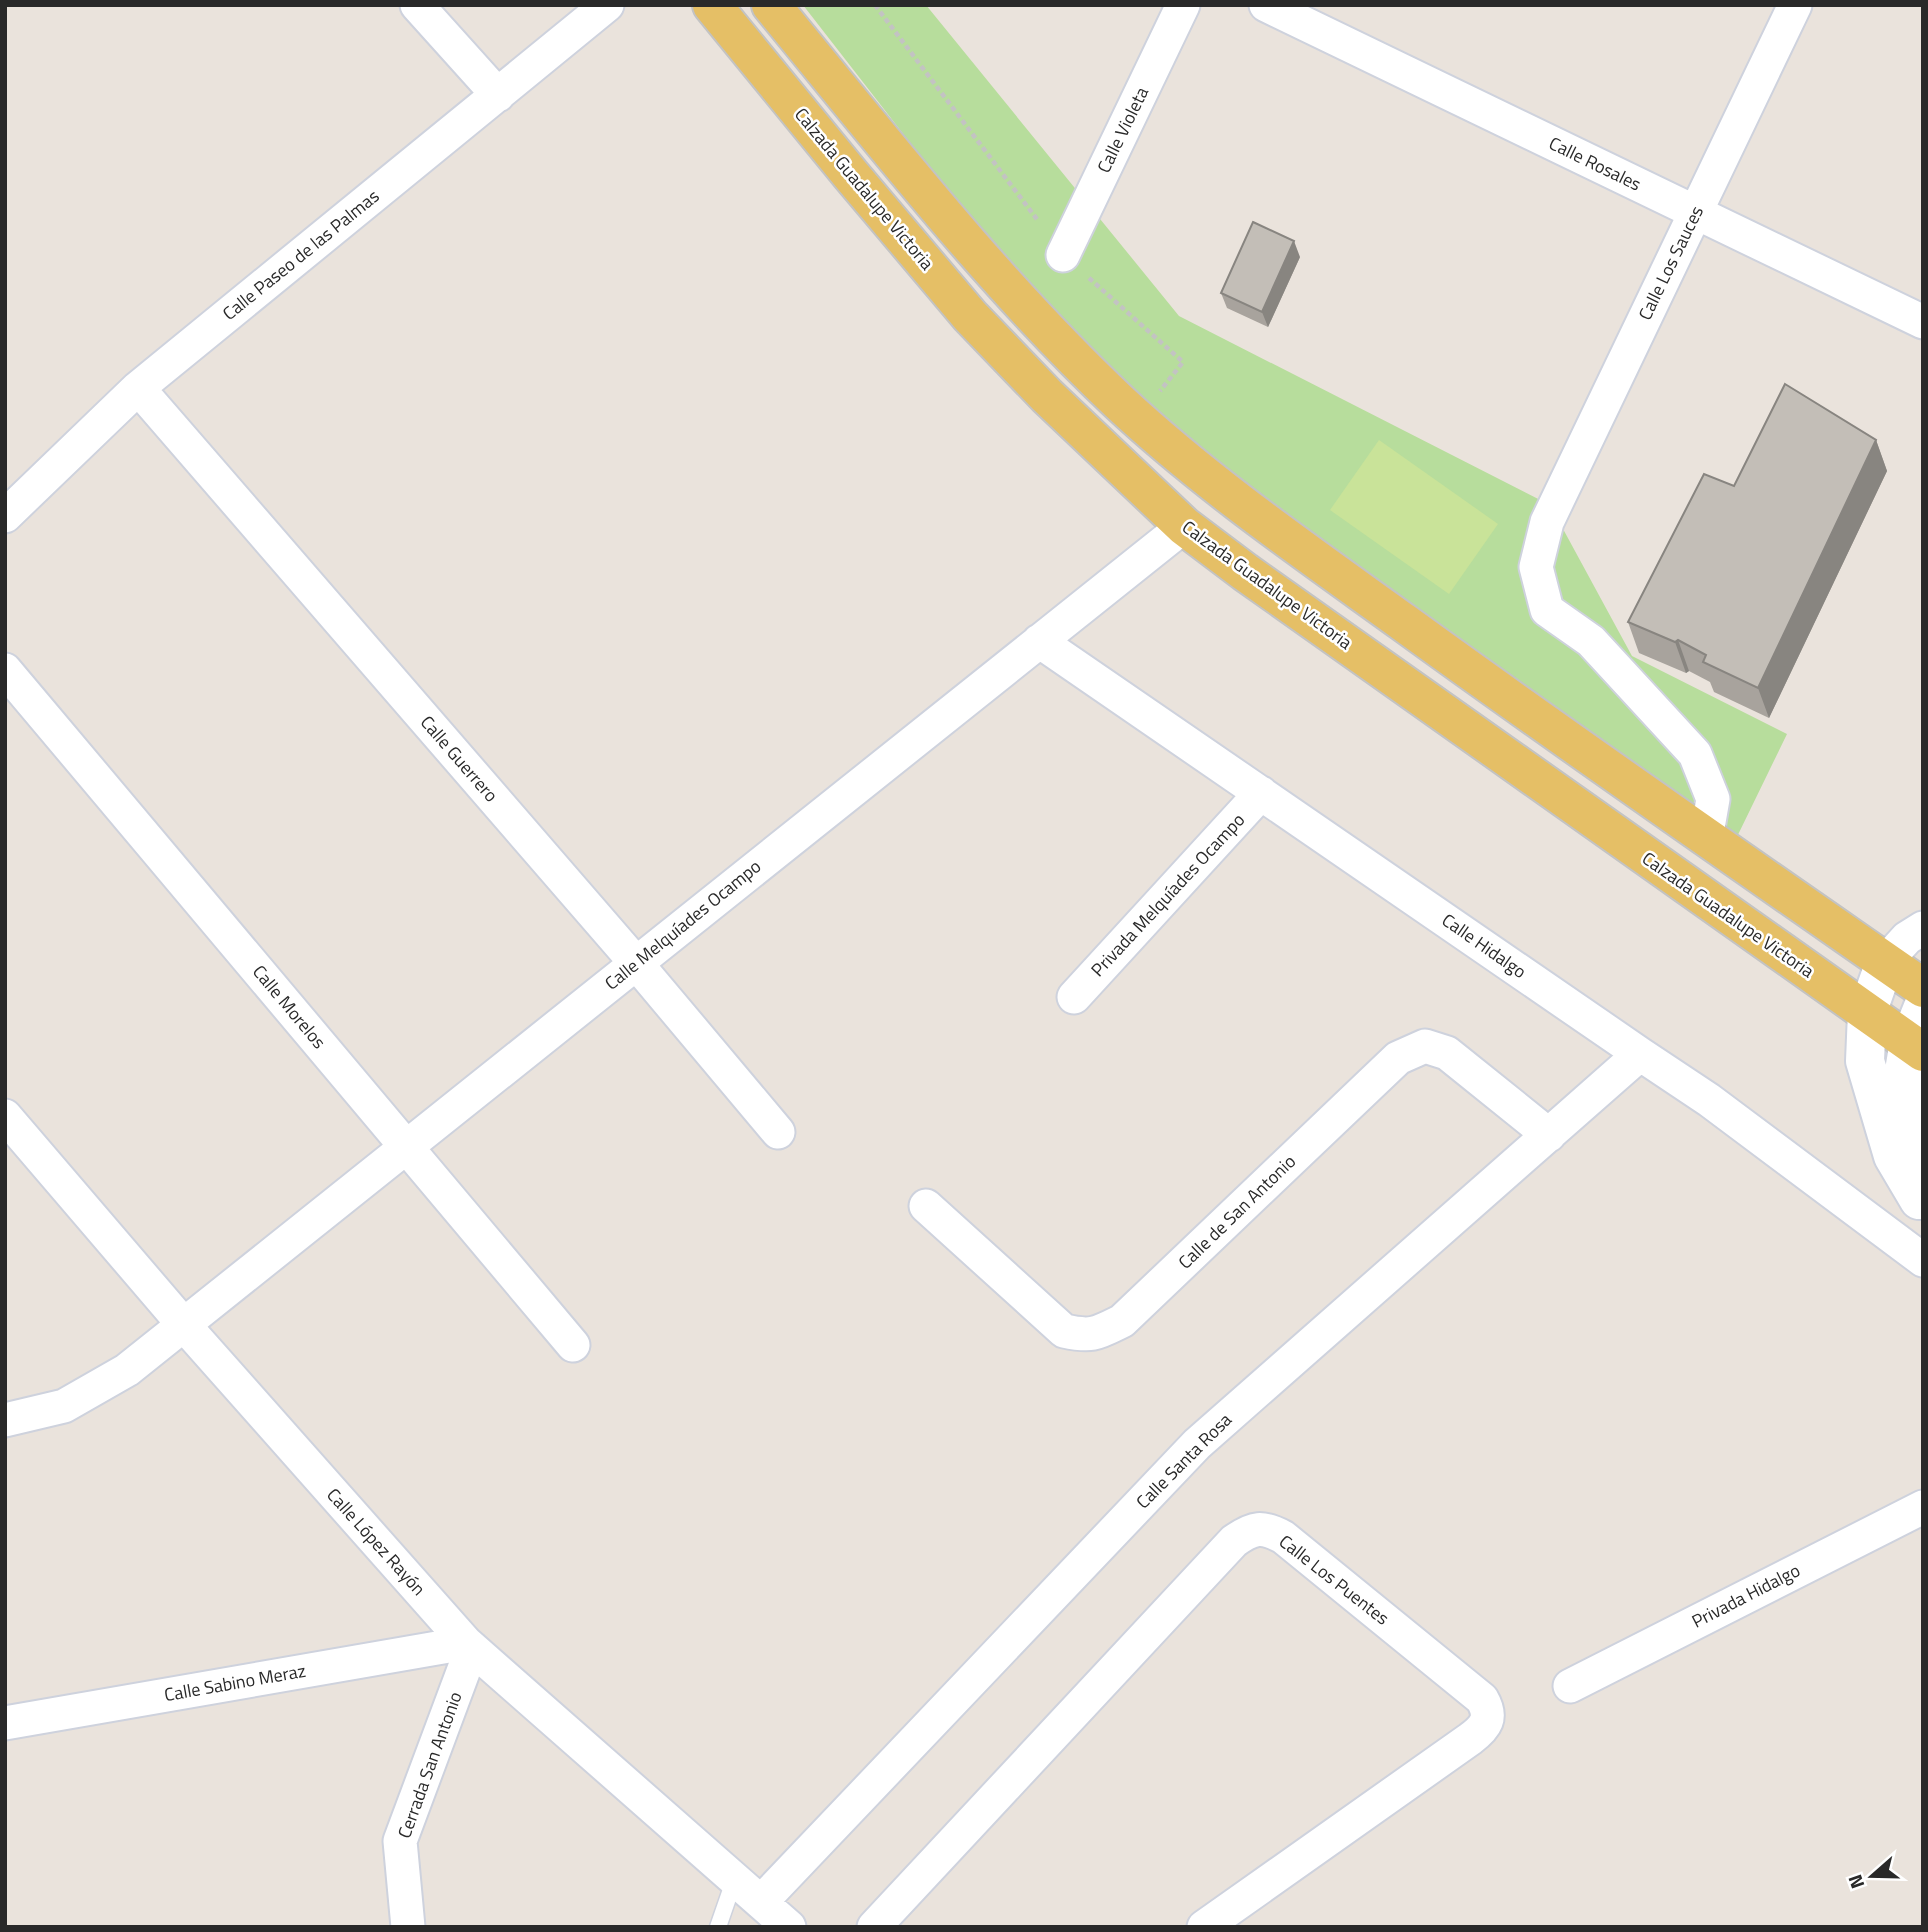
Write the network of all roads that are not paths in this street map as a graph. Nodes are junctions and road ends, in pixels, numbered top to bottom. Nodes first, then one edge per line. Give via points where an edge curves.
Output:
1 (417, 5) edge
2 (607, 5) edge
3 (712, 5) edge
4 (771, 5) edge
5 (1183, 5) edge
6 (1266, 5) edge
7 (1795, 5) edge
8 (498, 95) junction
9 (1696, 212) junction
10 (1063, 255) road end
11 (1923, 322) edge
12 (138, 388) junction
13 (5, 516) edge
14 (1184, 526) junction
15 (1039, 641) junction
16 (5, 670) edge
17 (1261, 793) junction
18 (1706, 839) junction
19 (1923, 928) edge
20 (1885, 962) junction
21 (636, 963) junction
22 (1923, 988) edge
23 (1074, 997) dead end
24 (1923, 1007) edge
25 (1867, 1013) junction
26 (1916, 1047) edge
27 (1640, 1054) junction
28 (5, 1116) edge
29 (778, 1132) dead end
30 (1549, 1135) junction
31 (406, 1146) junction
32 (926, 1206) dead end
33 (1921, 1209) edge
34 (1923, 1260) edge
35 (184, 1325) junction
36 (573, 1345) dead end
37 (5, 1420) edge
38 (1923, 1507) edge
39 (469, 1646) junction
40 (1570, 1686) dead end
41 (5, 1723) edge
42 (735, 1878) junction
43 (761, 1902) junction
44 (408, 1927) edge
45 (718, 1927) edge
46 (789, 1927) edge
47 (874, 1927) edge
48 (1204, 1927) edge

1 - 8 street
2 - 8 street, Calle Paseo de las Palmas
3 - 14 main road, Calzada Guadalupe Victoria via 970,316
4 - 18 main road via 978,256 1121,404 1194,468 1270,525
5 - 10 street, Calle Violeta
6 - 9 street, Calle Rosales
7 - 9 street, Calle Los Sauces
8 - 12 street, Calle Paseo de las Palmas
9 - 11 street, Calle Rosales
9 - 18 street, Calle Los Sauces via 1547,522 1536,567 1547,610 1591,641 1695,754 1713,799
12 - 13 street, Calle Paseo de las Palmas
12 - 21 street, Calle Guerrero
14 - 15 street, Calle Melquíades Ocampo
14 - 25 main road, Calzada Guadalupe Victoria
15 - 17 street, Calle Hidalgo
15 - 21 street, Calle Melquíades Ocampo
16 - 31 street, Calle Morelos
17 - 23 street, Privada Melquíades Ocampo
17 - 27 street, Calle Hidalgo
18 - 20 main road
19 - 20 street
20 - 22 main road
20 - 25 main road
21 - 29 street, Calle Guerrero
21 - 31 street, Calle Melquíades Ocampo
24 - 26 main road
25 - 26 main road, Calzada Guadalupe Victoria
25 - 33 main road via 1865,1061 1893,1156
26 - 33 main road via 1902,1083 1920,1154
27 - 30 street, Calle Santa Rosa
27 - 34 street, Calle Hidalgo
28 - 35 street, Calle López Rayón
30 - 32 street, Calle de San Antonio via 1447,1052 1425,1046 1398,1058 1122,1321 1086,1336 1064,1331
30 - 43 street, Calle Santa Rosa via 1197,1444
31 - 35 street, Calle Melquíades Ocampo
31 - 36 street, Calle Morelos
35 - 37 street, Calle Melquíades Ocampo via 127,1370 64,1406
35 - 39 street, Calle López Rayón
38 - 40 street, Privada Hidalgo
39 - 41 street, Calle Sabino Meraz
39 - 42 street, Calle López Rayón
39 - 44 street, Cerrada San Antonio via 400,1841
42 - 43 street, Calle López Rayón
42 - 45 lane
43 - 46 street, Calle López Rayón
47 - 48 street, Calle Los Puentes via 1234,1541 1255,1529 1268,1529 1482,1699 1488,1718 1470,1739

